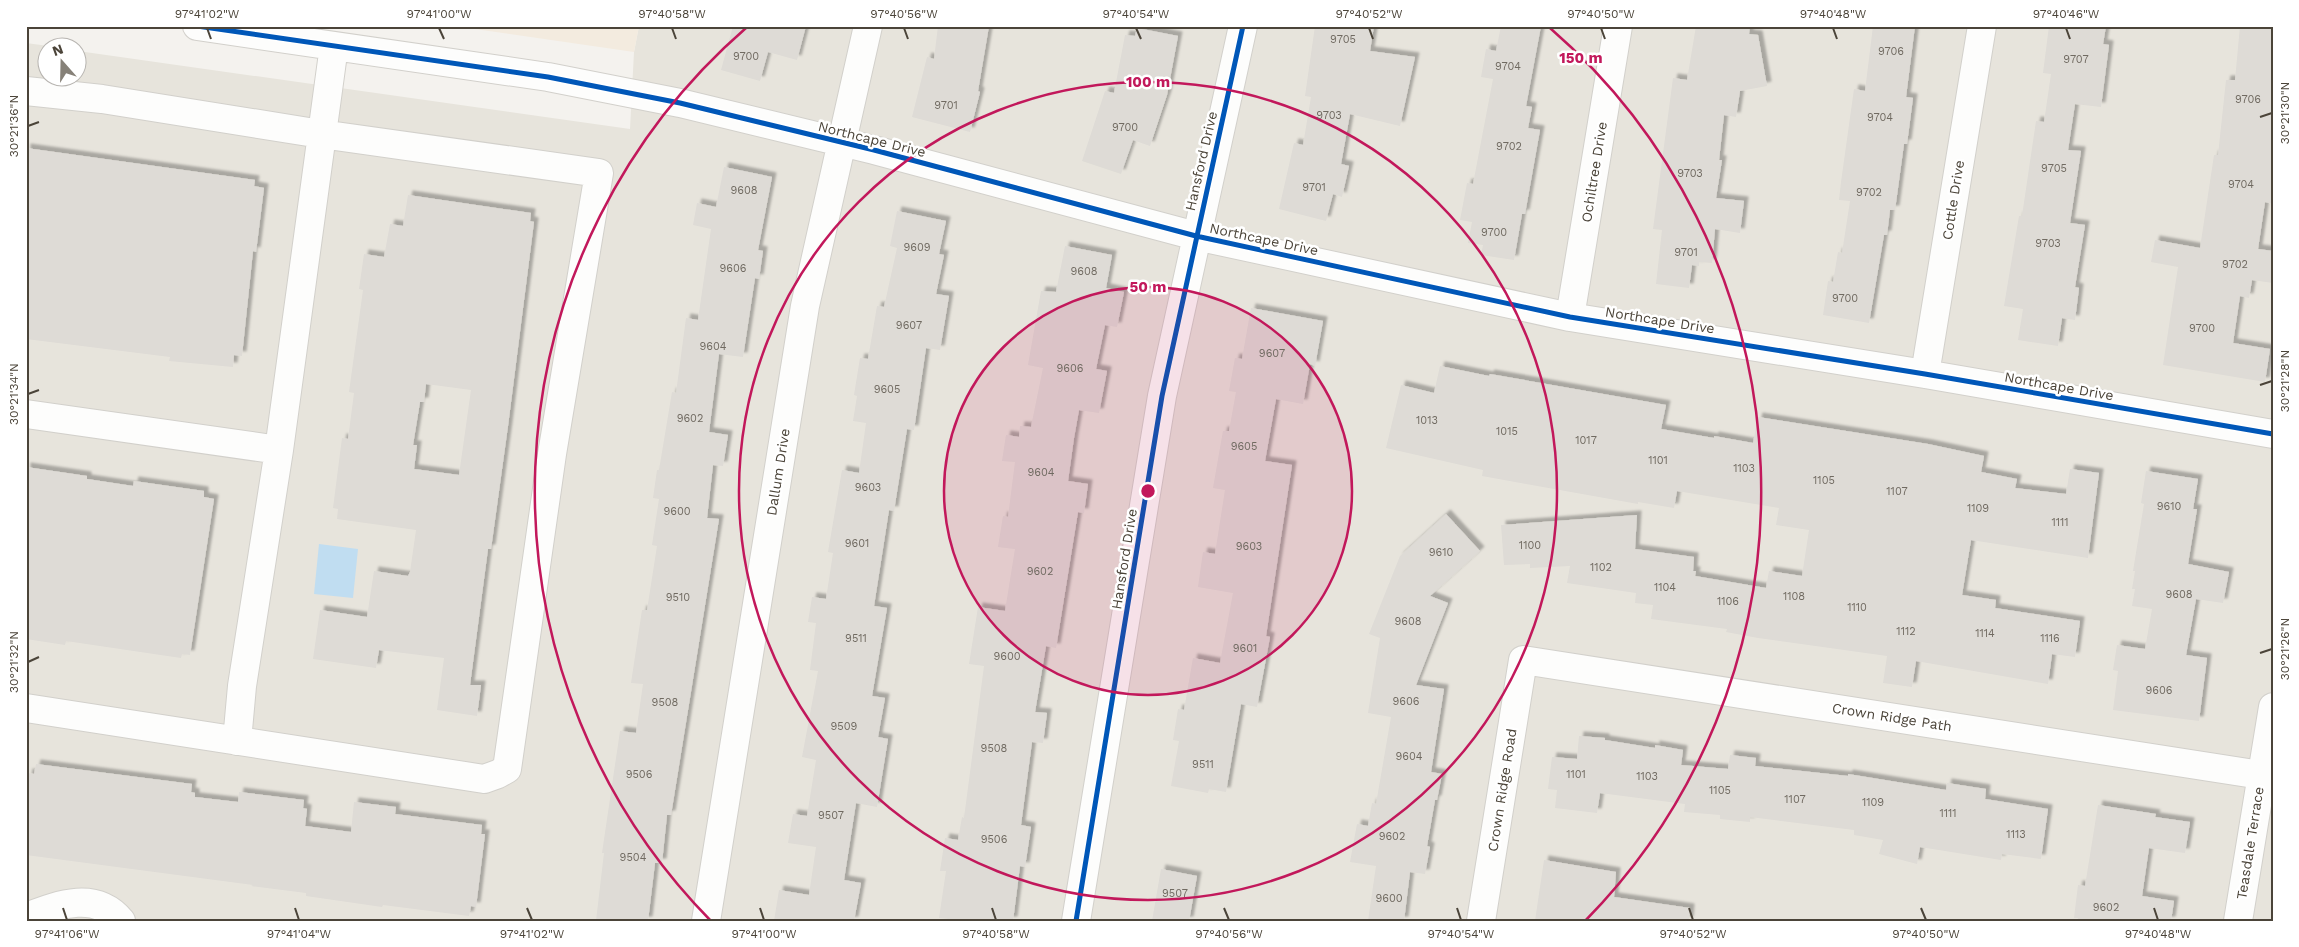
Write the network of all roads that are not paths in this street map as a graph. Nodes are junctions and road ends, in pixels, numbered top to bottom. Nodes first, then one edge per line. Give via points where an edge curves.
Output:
1 (198, 26) edge
2 (868, 26) edge
3 (1243, 26) edge
4 (1618, 26) edge
5 (1982, 26) edge
6 (334, 46) junction
7 (26, 91) edge
8 (321, 134) junction
9 (842, 142) junction
10 (1196, 236) junction
11 (1570, 317) junction
12 (1924, 374) junction
13 (26, 414) edge
14 (2273, 434) edge
15 (279, 450) junction
16 (1523, 660) joint
17 (2273, 707) edge
18 (26, 708) edge
19 (237, 741) junction
20 (2261, 775) junction
21 (26, 917) edge
22 (121, 921) edge
23 (706, 921) edge
24 (1076, 921) edge
25 (1481, 921) edge
26 (2238, 921) edge

1 - 6 street, Northcape Drive
2 - 9 street, Dallum Drive
3 - 10 street, Hansford Drive
4 - 11 street, Ochiltree Drive
5 - 12 street, Cottle Drive
6 - 8 street
6 - 9 street, Northcape Drive via 548,76 680,103
7 - 8 street via 102,99
8 - 15 street
8 - 19 street via 598,173 552,454 507,769 484,779
9 - 10 street, Northcape Drive
9 - 23 street, Dallum Drive via 805,306
10 - 11 street, Northcape Drive
10 - 24 street, Hansford Drive via 1162,396
11 - 12 street, Northcape Drive
12 - 14 street, Northcape Drive
13 - 15 street
15 - 19 street via 242,686
16 - 20 street, Crown Ridge Path
16 - 25 street, Crown Ridge Road
17 - 20 street, Teasdale Terrace
18 - 19 street
20 - 26 street, Teasdale Terrace
21 - 22 street via 53,907 88,901 113,910

